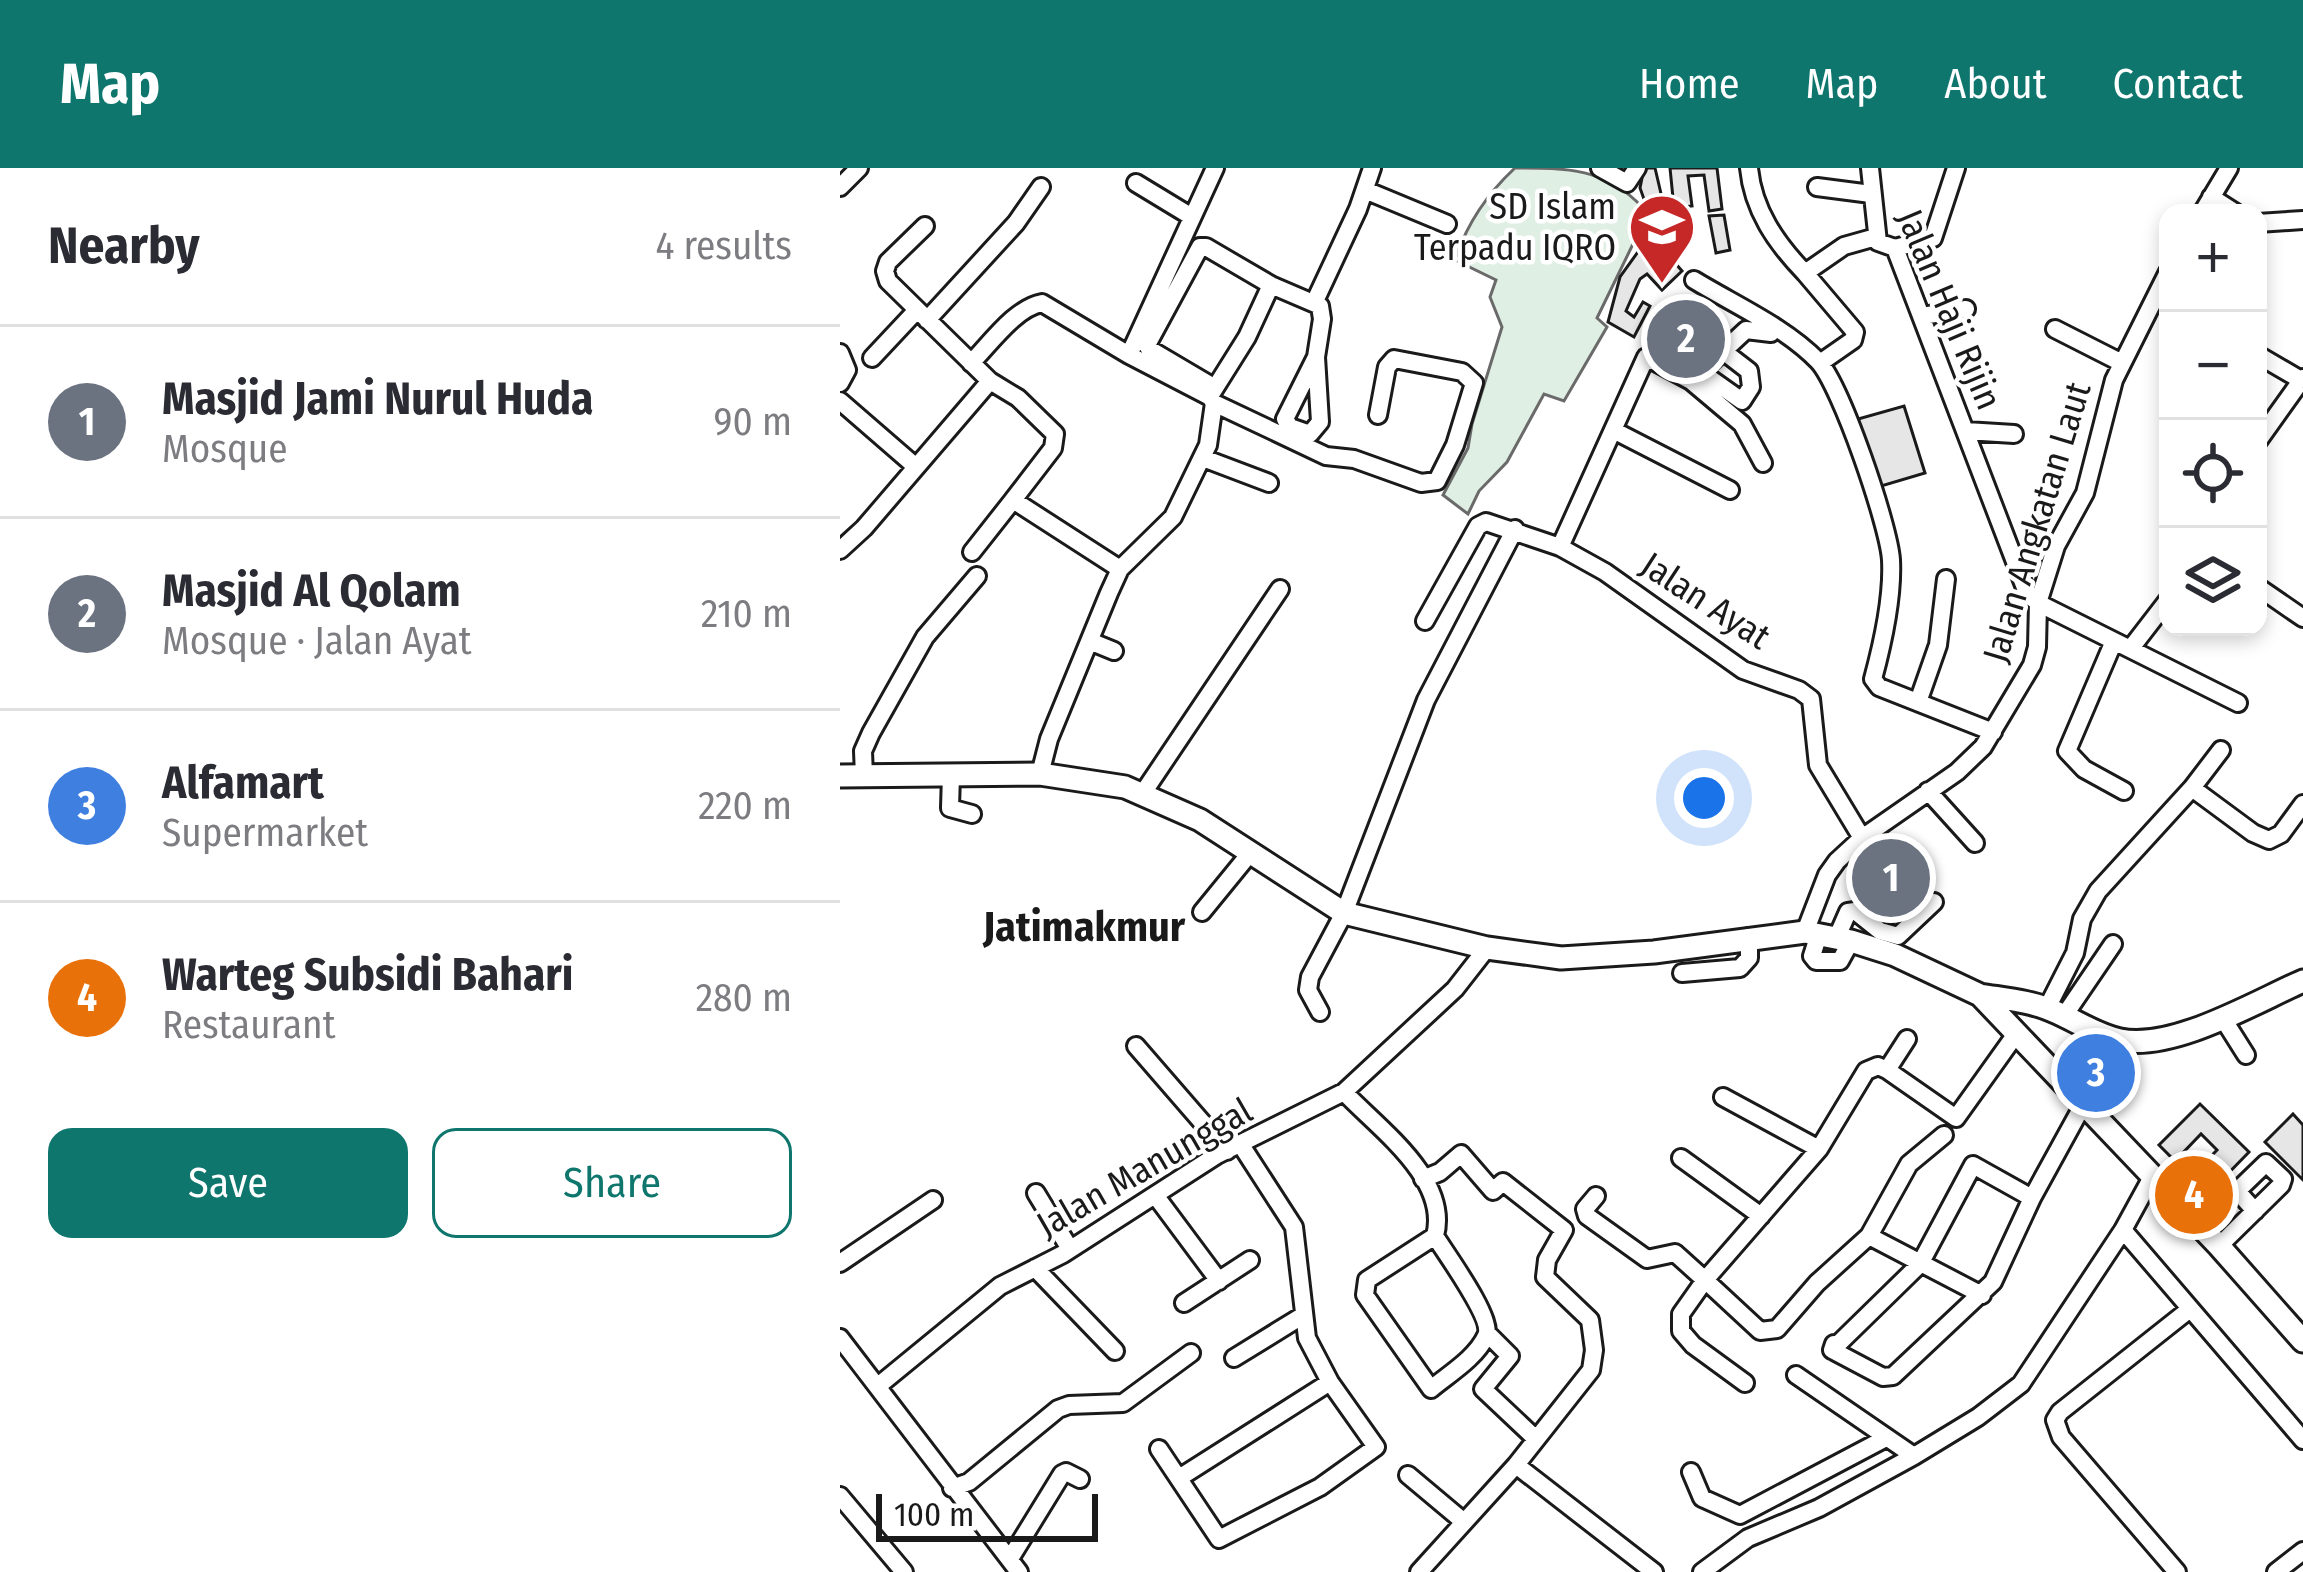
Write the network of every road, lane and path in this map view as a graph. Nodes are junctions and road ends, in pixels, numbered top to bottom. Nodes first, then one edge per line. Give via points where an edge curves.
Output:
1 (859, 168) edge
2 (1214, 168) edge
3 (1372, 168) edge
4 (1600, 168) edge
5 (1637, 168) edge
6 (1749, 168) edge
7 (1870, 168) edge
8 (1956, 168) edge
9 (2222, 171) edge
10 (1136, 183) dead end
11 (840, 187) edge
12 (1041, 187) dead end
13 (1817, 187) dead end
14 (1365, 190) junction
15 (1871, 194) junction
16 (2206, 204) edge
17 (1192, 218) junction
18 (2303, 220) edge
19 (2267, 222) edge
20 (1448, 224) dead end
21 (925, 226) dead end
22 (1876, 237) junction
23 (1895, 248) junction
24 (1804, 273) junction
25 (1694, 280) dead end
26 (1271, 286) junction
27 (2159, 295) edge
28 (1315, 301) junction
29 (1966, 309) dead end
30 (922, 315) junction
31 (1922, 316) junction
32 (2055, 329) dead end
33 (1786, 336) junction
34 (1723, 351) junction
35 (840, 353) edge
36 (1129, 355) junction
37 (1316, 357) dead end
38 (872, 358) dead end
39 (2267, 360) edge
40 (971, 363) junction
41 (1820, 363) junction
42 (2122, 363) junction
43 (1696, 376) junction
44 (2302, 379) edge
45 (990, 381) junction
46 (840, 383) edge
47 (1213, 396) junction
48 (840, 401) edge
49 (1378, 415) dead end
50 (2267, 428) edge
51 (1615, 430) junction
52 (1966, 431) junction
53 (2014, 434) dead end
54 (1202, 458) junction
55 (1763, 464) dead end
56 (915, 466) junction
57 (1269, 483) dead end
58 (1730, 490) dead end
59 (1013, 500) junction
60 (1515, 529) junction
61 (1560, 547) junction
62 (840, 550) edge
63 (973, 552) dead end
64 (1120, 569) junction
65 (977, 576) dead end
66 (1946, 579) dead end
67 (1280, 589) dead end
68 (2267, 593) edge
69 (2038, 603) junction
70 (2159, 609) edge
71 (2303, 618) edge
72 (1425, 620) dead end
73 (1092, 642) junction
74 (2123, 645) junction
75 (1114, 651) dead end
76 (1918, 702) junction
77 (2238, 703) dead end
78 (1993, 732) junction
79 (2221, 750) dead end
80 (951, 774) junction
81 (1040, 774) junction
82 (840, 776) edge
83 (864, 776) junction
84 (2192, 788) junction
85 (1928, 791) junction
86 (2124, 791) dead end
87 (1143, 793) junction
88 (2303, 804) edge
89 (972, 814) dead end
90 (1862, 838) junction
91 (1975, 843) dead end
92 (1251, 852) junction
93 (1934, 902) dead end
94 (1202, 912) dead end
95 (1344, 913) junction
96 (1828, 936) junction
97 (1748, 937) junction
98 (2113, 944) dead end
99 (1897, 946) junction
100 (1487, 948) junction
101 (1682, 974) dead end
102 (2303, 981) edge
103 (1981, 994) junction
104 (1320, 1012) dead end
105 (2055, 1012) junction
106 (2222, 1017) junction
107 (2016, 1034) junction
108 (1907, 1039) dead end
109 (1136, 1046) dead end
110 (2246, 1054) dead end
111 (1887, 1070) junction
112 (1344, 1092) junction
113 (1724, 1096) dead end
114 (2083, 1105) junction
115 (1945, 1136) dead end
116 (1234, 1148) junction
117 (1819, 1149) junction
118 (1681, 1158) dead end
119 (2152, 1177) junction
120 (1424, 1179) junction
121 (1036, 1193) dead end
122 (1155, 1195) junction
123 (1596, 1196) dead end
124 (2032, 1198) junction
125 (933, 1199) dead end
126 (2255, 1211) dead end
127 (1761, 1216) junction
128 (2123, 1229) junction
129 (1435, 1236) junction
130 (1869, 1237) junction
131 (2219, 1246) junction
132 (1070, 1250) junction
133 (1250, 1261) dead end
134 (840, 1262) edge
135 (1919, 1264) junction
136 (1035, 1268) junction
137 (1705, 1280) junction
138 (1219, 1281) junction
139 (1982, 1295) junction
140 (1184, 1303) dead end
141 (2190, 1310) junction
142 (1302, 1316) junction
143 (1487, 1333) junction
144 (840, 1338) edge
145 (2303, 1341) edge
146 (1115, 1351) dead end
147 (1191, 1353) dead end
148 (1234, 1358) dead end
149 (1796, 1375) dead end
150 (1330, 1382) junction
151 (1745, 1383) dead end
152 (878, 1386) junction
153 (1886, 1438) junction
154 (1536, 1439) junction
155 (2303, 1440) edge
156 (1159, 1449) dead end
157 (1914, 1456) junction
158 (1516, 1465) junction
159 (1691, 1472) dead end
160 (1408, 1475) dead end
161 (1179, 1478) junction
162 (1080, 1480) dead end
163 (952, 1488) junction
164 (840, 1496) edge
165 (1464, 1522) junction
166 (2303, 1551) edge
167 (1015, 1565) edge
168 (904, 1572) edge
169 (1419, 1572) edge
170 (1654, 1572) edge
171 (1702, 1572) edge
172 (2177, 1572) edge
173 (2276, 1572) edge

1 - 11 street
2 - 17 street
3 - 14 street
4 - 5 street via 1628,183
6 - 24 street via 1773,237
7 - 15 street, Jalan Haji Rijin
8 - 23 street via 1933,238
9 - 16 street
10 - 17 street
12 - 30 street via 1016,223
13 - 15 street
14 - 20 street
14 - 28 street
15 - 22 street, Jalan Haji Rijin
17 - 36 street
18 - 19 street
21 - 30 street via 885,271
22 - 23 street, Jalan Haji Rijin
22 - 24 street via 1844,246
23 - 31 street, Jalan Haji Rijin
24 - 41 street via 1856,332
25 - 33 street
26 - 28 street
26 - 47 street
26 - 47 street via 1207,247 1195,253 1147,345
27 - 42 street, Jalan Angkatan Laut
28 - 37 street via 1322,319
29 - 31 street
30 - 38 street
30 - 40 street
31 - 52 street, Jalan Haji Rijin
32 - 42 street
33 - 34 street via 1746,330
33 - 41 street
34 - 43 street
34 - 43 street via 1749,370 1742,401
35 - 46 street via 847,370
36 - 40 street via 1033,304
36 - 47 street
39 - 44 street
40 - 45 street
41 - 76 street via 1843,408 1891,560 1873,679
42 - 69 street, Jalan Angkatan Laut via 2085,493
43 - 51 street via 1646,357
43 - 55 street via 1742,424
44 - 50 street
45 - 56 street
45 - 59 street via 1055,437
47 - 49 street via 1326,456 1421,483 1440,477 1474,392 1468,375 1394,359
47 - 54 street
48 - 56 street
51 - 58 street
51 - 61 street
52 - 53 street
52 - 69 street, Jalan Haji Rijin via 2027,593
54 - 57 street
54 - 64 street via 1173,517
56 - 62 street
59 - 63 street
59 - 64 street
60 - 61 street, Jalan Ayat
60 - 72 street via 1478,526
60 - 95 street via 1426,700
61 - 90 street, Jalan Ayat via 1743,670 1811,699 1818,765
64 - 73 street
65 - 83 street via 926,637 881,713 863,752
66 - 76 street via 1938,645
67 - 87 street
68 - 71 street
69 - 74 street
69 - 78 street, Jalan Angkatan Laut via 2032,665
70 - 74 street
73 - 75 street
73 - 81 street
74 - 77 street
74 - 86 street via 2067,753
76 - 78 street
78 - 85 street, Jalan Angkatan Laut
79 - 84 street
80 - 81 main road
80 - 83 main road
80 - 89 street via 950,808
81 - 87 main road
82 - 83 main road
84 - 88 street via 2269,840
84 - 105 street via 2098,891 2081,919
85 - 90 street, Jalan Angkatan Laut
85 - 91 street
87 - 92 main road
90 - 96 street, Jalan Angkatan Laut via 1827,874
92 - 94 street
92 - 95 main road
93 - 99 street
95 - 100 main road
95 - 104 street via 1310,976 1307,989
96 - 97 main road
96 - 99 main road
97 - 100 main road via 1562,958
97 - 101 street via 1741,968
98 - 105 street
99 - 103 main road
100 - 112 street, Jalan Manunggal via 1455,989
102 - 106 main road
103 - 105 main road
103 - 107 main road
105 - 106 main road via 2135,1041
106 - 110 street
107 - 111 street via 1956,1118
107 - 114 main road
108 - 111 street
109 - 116 street
111 - 117 street via 1874,1066 1859,1078
112 - 116 street, Jalan Manunggal
112 - 120 street
113 - 117 street
114 - 119 main road
114 - 124 street
115 - 130 street via 1909,1164
116 - 122 street, Jalan Manunggal
116 - 142 street via 1294,1227
117 - 127 street
118 - 127 street
119 - 128 street
119 - 131 main road
120 - 129 street
120 - 154 street via 1461,1154 1492,1191 1504,1182 1564,1230 1545,1277 1590,1320 1594,1350 1591,1370
121 - 132 street
122 - 132 street, Jalan Manunggal
122 - 138 street
123 - 137 street via 1586,1216 1646,1258 1675,1253
124 - 135 street via 1973,1165
124 - 139 street
125 - 134 street
126 - 131 street
127 - 137 street
128 - 141 street
128 - 157 street via 2021,1384
129 - 143 street
129 - 143 street via 1367,1280 1365,1295 1431,1389
130 - 135 street
130 - 137 street via 1772,1332
131 - 145 main road
132 - 136 street, Jalan Manunggal
133 - 138 street
135 - 139 street
135 - 139 street via 1833,1347 1893,1376
136 - 146 street
136 - 152 street, Jalan Manunggal via 1000,1286
137 - 151 street via 1681,1314 1681,1331
138 - 140 street
141 - 155 street
141 - 172 street via 2055,1420
142 - 148 street
142 - 150 street
143 - 154 street via 1510,1356 1484,1389
144 - 152 street
147 - 163 street via 1123,1403 1058,1409
149 - 153 street
150 - 161 street
150 - 161 street via 1376,1448 1320,1486 1219,1539
152 - 163 street
153 - 157 street
153 - 159 street via 1740,1515 1702,1498
154 - 158 street
156 - 161 street
157 - 171 street via 1748,1538
158 - 165 street
158 - 170 street
160 - 165 street
162 - 167 street via 1062,1474
163 - 167 street
164 - 168 street
165 - 169 street
166 - 173 street

